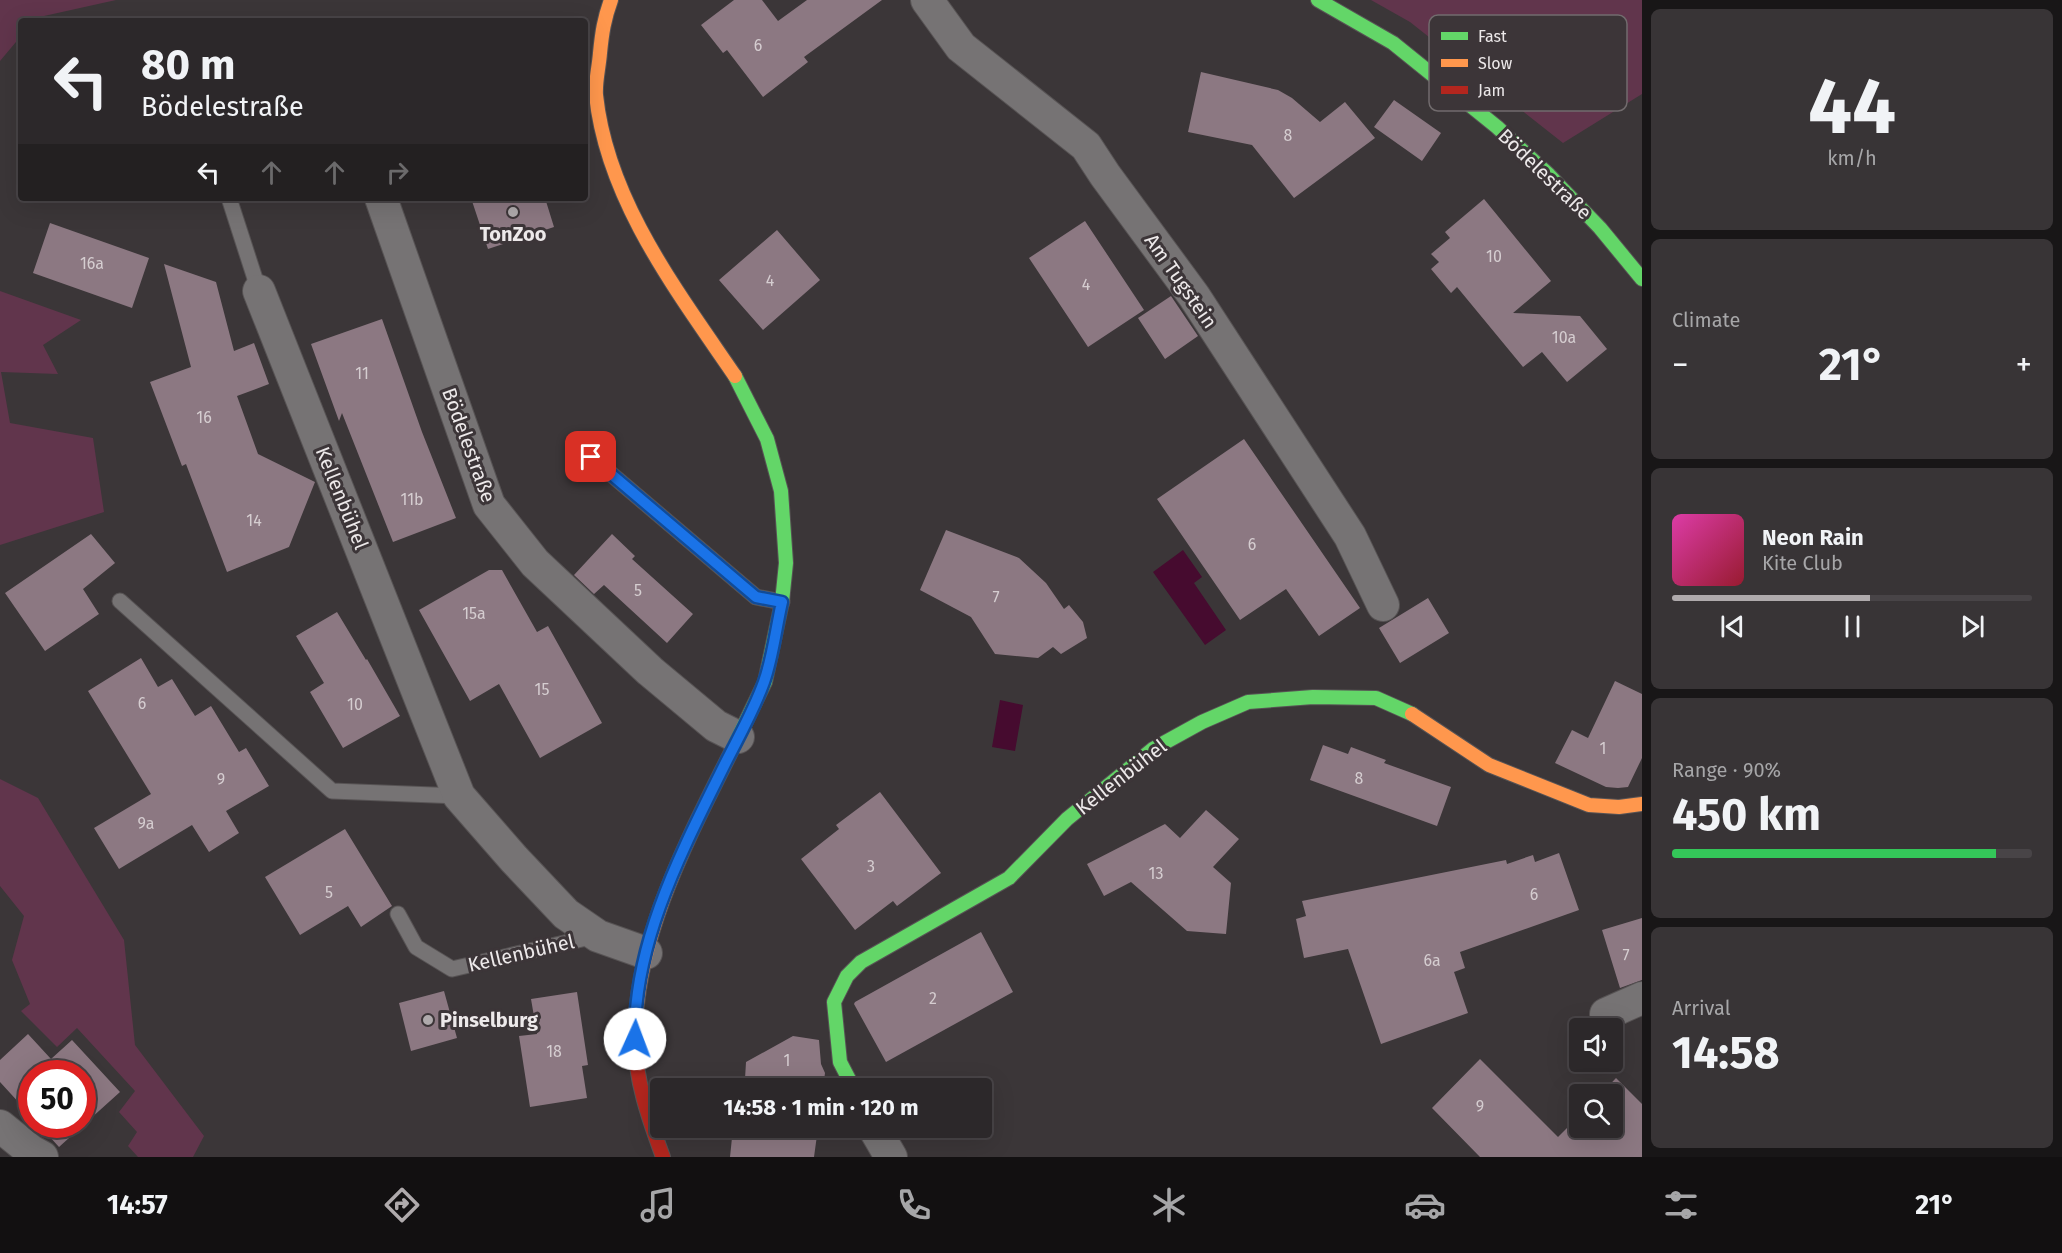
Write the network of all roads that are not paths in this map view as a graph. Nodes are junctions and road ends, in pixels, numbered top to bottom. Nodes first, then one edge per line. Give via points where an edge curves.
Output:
1 (611, 0) edge
2 (927, 0) edge
3 (1318, 0) edge
4 (1429, 73) edge
5 (1477, 111) edge
6 (230, 201) edge
7 (382, 201) edge
8 (1642, 279) edge
9 (259, 291) joint
10 (591, 457) dead end
11 (120, 601) dead end
12 (782, 602) junction
13 (1383, 605) dead end
14 (738, 737) junction
15 (459, 796) junction
16 (1642, 804) edge
17 (398, 914) dead end
18 (598, 936) junction
19 (646, 953) junction
20 (1642, 998) edge
21 (1606, 1014) dead end
22 (848, 1078) edge
23 (0, 1126) edge
24 (880, 1138) edge
25 (32, 1155) edge
26 (663, 1157) edge
27 (891, 1157) edge

1 - 12 main road via 603,21 596,93 609,158 635,219 737,379 767,439 781,491 784,522 786,563
2 - 13 street, Am Tugstein via 961,47 1086,146 1194,296 1350,536
3 - 4 main road, Bödelestraße via 1392,43
5 - 8 main road, Bödelestraße via 1549,175
6 - 9 lane, Kellenbühel
7 - 14 street, Bödelestraße via 489,505 535,563 650,671 716,726
9 - 15 street, Kellenbühel
10 - 12 lane via 756,597
11 - 15 lane via 332,791
12 - 14 main road via 765,681
14 - 19 main road via 672,878
15 - 18 street, Kellenbühel via 566,914
16 - 22 main road, Kellenbühel via 1589,805 1489,765 1418,717 1376,698 1248,702 1153,749 1067,819 1009,878 861,962 847,976 834,1002 840,1062
17 - 18 lane, Kellenbühel via 416,948 452,969
18 - 19 street, Kellenbühel
19 - 26 main road via 635,1019 635,1059
20 - 21 street
23 - 25 street
24 - 27 street

